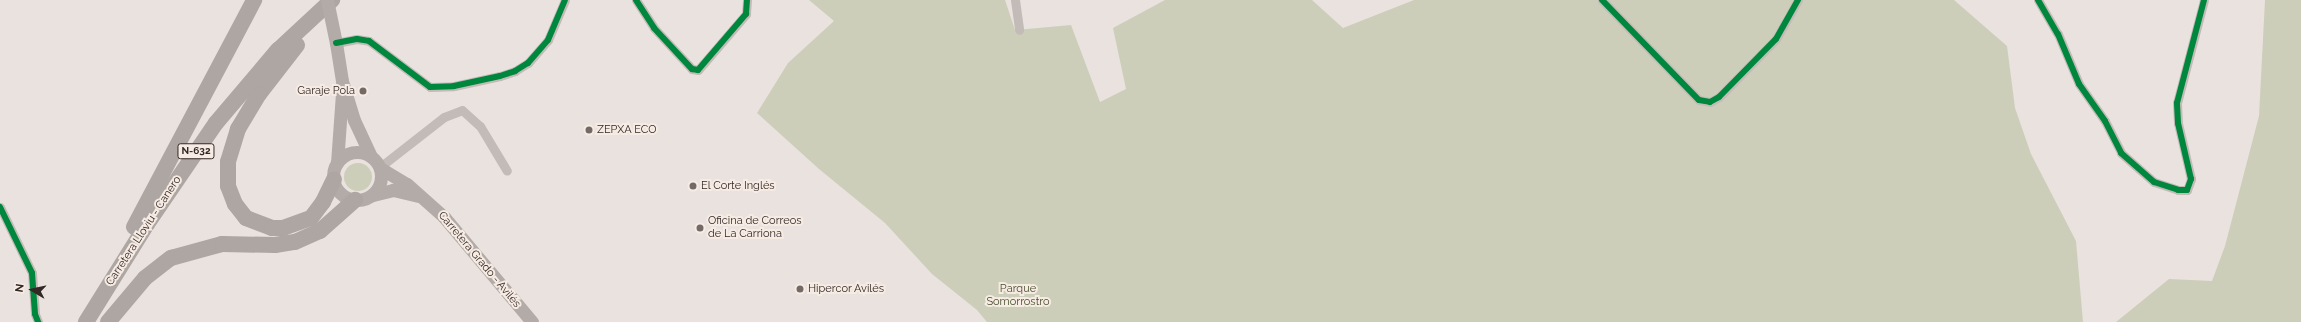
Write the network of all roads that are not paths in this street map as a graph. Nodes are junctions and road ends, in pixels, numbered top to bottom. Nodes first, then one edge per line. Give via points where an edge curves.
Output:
1 (254, 0) edge
2 (327, 0) edge
3 (332, 0) edge
4 (342, 0) edge
5 (565, 0) edge
6 (636, 0) edge
7 (747, 0) edge
8 (1015, 0) edge
9 (1602, 0) edge
10 (1798, 0) edge
11 (2204, 0) edge
12 (2041, 1) edge
13 (1019, 30) dead end
14 (336, 43) junction
15 (342, 81) junction
16 (371, 156) junction
17 (337, 163) junction
18 (380, 168) junction
19 (507, 171) dead end
20 (334, 179) junction
21 (373, 195) junction
22 (425, 199) junction
23 (355, 200) junction
24 (0, 207) edge
25 (38, 322) edge
26 (81, 322) edge
27 (86, 322) edge
28 (108, 322) edge
29 (532, 322) edge

1 - 26 highway via 170,161
2 - 14 main road, bridge
3 - 27 highway, Carretera Lloviu - Canero / N-632 via 278,50 216,123 152,217
4 - 20 highway via 303,38 259,94 238,130 228,162 228,186 235,204 246,218 272,228 283,228 311,218 323,202
5 - 14 street via 548,40 528,63 505,75 454,86 430,87 369,41 357,39
6 - 7 street via 654,28 692,69 698,70 746,14
8 - 13 street
9 - 10 street via 1699,100 1710,102 1719,97 1776,39
11 - 12 street via 2177,103 2178,122 2190,179 2187,190 2178,190 2154,182 2121,153 2105,121 2079,84
14 - 15 main road
15 - 16 main road via 358,133
15 - 17 main road
16 - 17 main road via 352,153
16 - 18 main road
17 - 20 main road
18 - 19 street via 444,117 462,110 480,126
18 - 21 main road via 380,183
18 - 22 main road, Carretera Grado - Avilés via 399,178
20 - 23 main road via 343,196
21 - 22 main road via 400,191
21 - 23 main road
22 - 29 main road, Carretera Grado - Avilés via 454,228
23 - 28 highway via 320,230 295,242 275,245 222,244 196,249 171,258 145,278
24 - 25 street via 32,273 35,314

